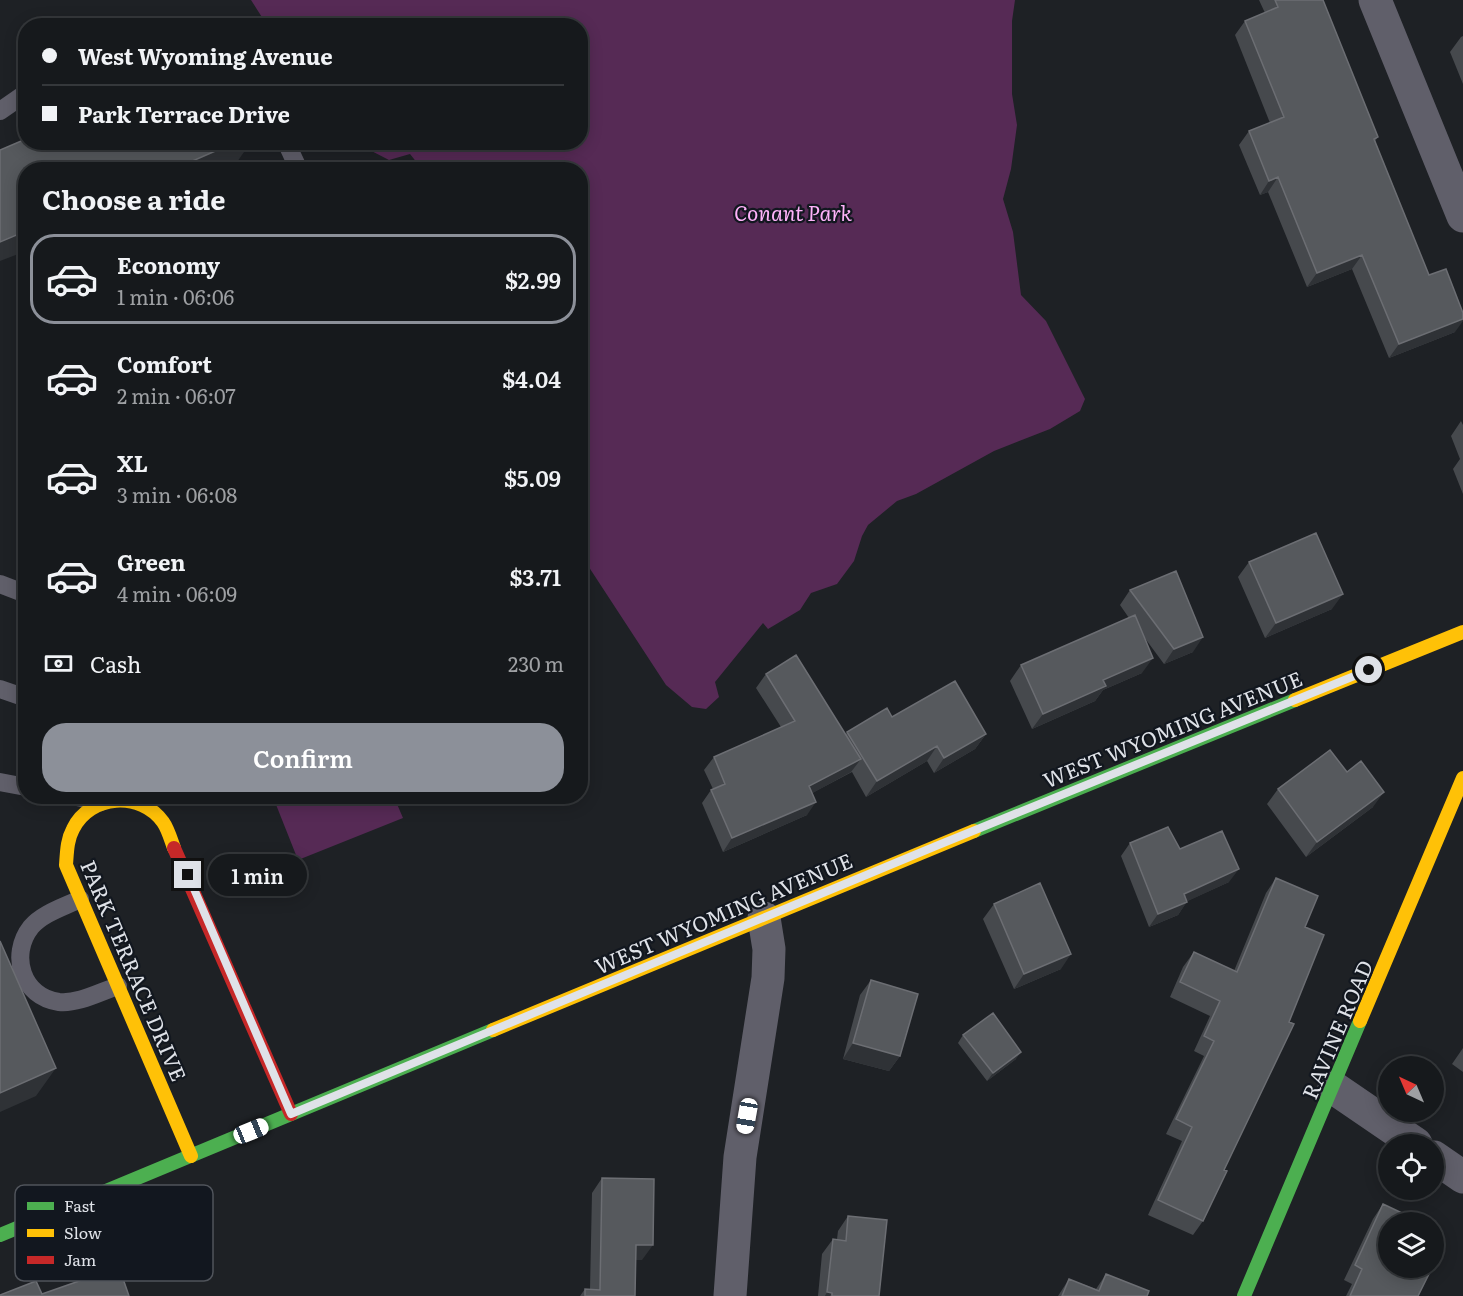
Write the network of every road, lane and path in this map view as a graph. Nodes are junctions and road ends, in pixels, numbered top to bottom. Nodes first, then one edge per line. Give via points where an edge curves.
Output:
1 (1375, 0) edge
2 (18, 99) edge
3 (0, 111) edge
4 (1463, 216) edge
5 (0, 584) edge
6 (18, 591) edge
7 (1463, 632) edge
8 (0, 689) edge
9 (18, 695) edge
10 (1463, 778) edge
11 (0, 782) edge
12 (18, 785) edge
13 (97, 804) edge
14 (140, 804) edge
15 (80, 899) junction
16 (764, 918) junction
17 (118, 986) junction
18 (1334, 1088) junction
19 (291, 1114) junction
20 (1401, 1134) edge
21 (191, 1156) junction
22 (1444, 1164) edge
23 (1463, 1177) edge
24 (121, 1185) edge
25 (15, 1229) edge
26 (0, 1235) edge
27 (730, 1296) edge
28 (1244, 1296) edge

1 - 4 street
2 - 3 lane
5 - 6 lane
7 - 16 main road, WEST WYOMING AVENUE
8 - 9 lane
10 - 18 main road, RAVINE ROAD
11 - 12 lane
13 - 15 main road, PARK TERRACE DRIVE via 83,814 66,843 66,865
14 - 19 main road via 163,822
15 - 17 main road, PARK TERRACE DRIVE
15 - 17 lane via 32,927 19,952 24,979 35,992 61,1002
16 - 19 main road, WEST WYOMING AVENUE
16 - 27 street via 768,978 740,1157
17 - 21 main road, PARK TERRACE DRIVE
18 - 20 street
18 - 28 main road, RAVINE ROAD
19 - 21 main road, WEST WYOMING AVENUE
21 - 24 main road, WEST WYOMING AVENUE
22 - 23 street
25 - 26 main road, WEST WYOMING AVENUE

